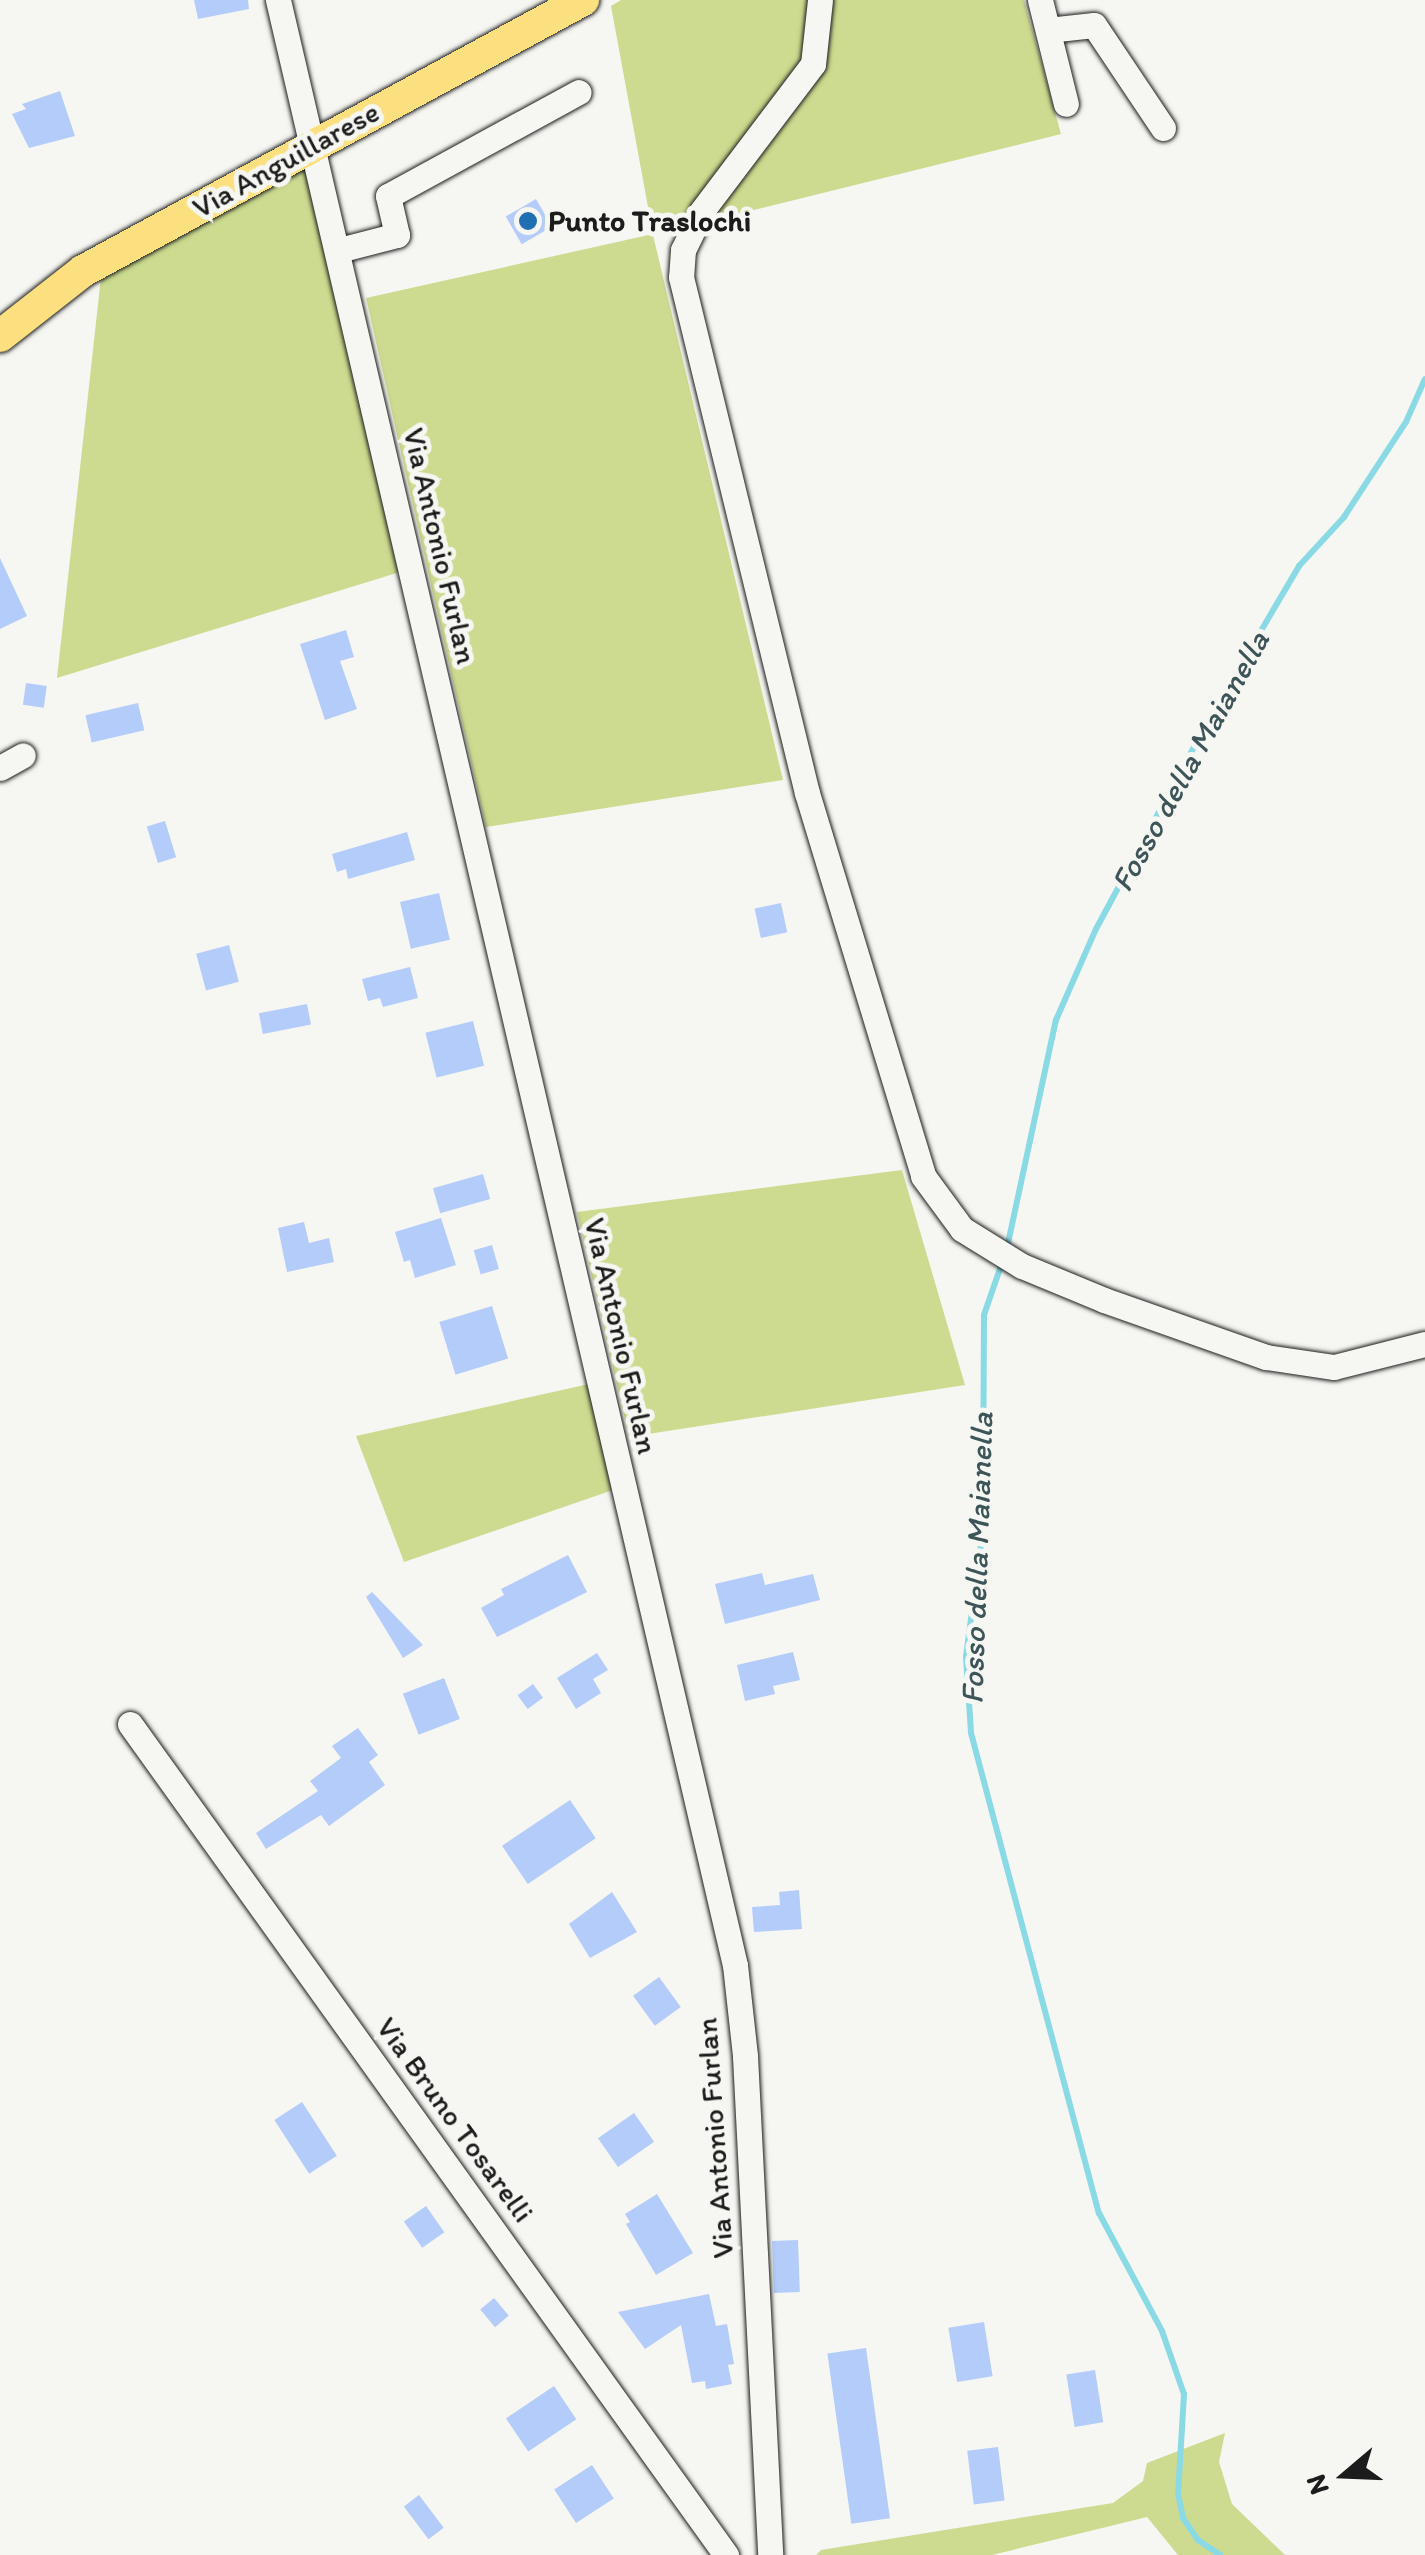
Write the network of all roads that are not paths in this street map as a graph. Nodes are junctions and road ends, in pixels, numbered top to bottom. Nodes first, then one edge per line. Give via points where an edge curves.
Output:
1 (278, 0) edge
2 (583, 0) edge
3 (820, 0) edge
4 (1040, 0) edge
5 (1048, 30) junction
6 (579, 92) dead end
7 (1066, 104) dead end
8 (1163, 128) dead end
9 (315, 144) junction
10 (339, 250) junction
11 (0, 336) edge
12 (1425, 1344) edge
13 (130, 1724) dead end
14 (726, 2555) edge
15 (770, 2555) edge

1 - 9 street, Via Antonio Furlan
2 - 9 main road, Via Anguillarese
3 - 12 street via 813,64 702,210 683,250 681,277 807,793 923,1176 962,1229 1022,1266 1266,1357 1334,1368
4 - 5 street
5 - 7 street
5 - 8 street via 1094,25
6 - 10 street via 388,196 397,236
9 - 10 street, Via Antonio Furlan
9 - 11 main road, Via Anguillarese via 83,271
10 - 15 street, Via Antonio Furlan via 735,1965
13 - 14 street, Via Bruno Tosarelli

